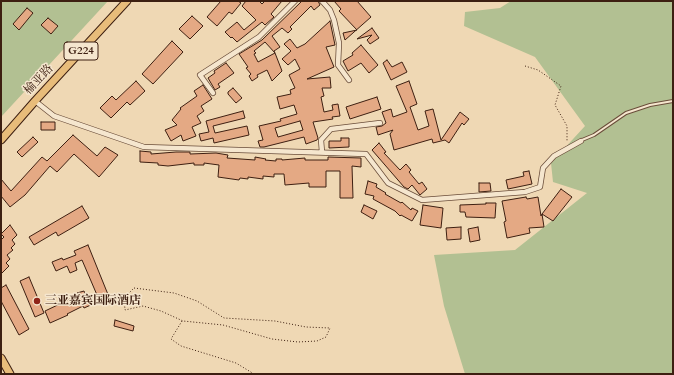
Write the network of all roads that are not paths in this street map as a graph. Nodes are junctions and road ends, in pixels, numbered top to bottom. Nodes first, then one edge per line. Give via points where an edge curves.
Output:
1 (127, 1) edge
2 (295, 1) edge
3 (322, 1) edge
4 (349, 80) dead end
5 (213, 93) dead end
6 (34, 101) junction
7 (673, 101) edge
8 (380, 123) dead end
9 (1, 140) edge
10 (581, 141) joint
11 (322, 152) junction
12 (1, 358) edge
13 (10, 374) edge

1 - 6 highway, 榆亚路 / G224
2 - 5 street via 259,36 200,75
3 - 4 street via 334,20 339,43 338,65
6 - 9 highway, 榆亚路 / G224
6 - 11 street via 54,116 144,147
7 - 10 lane via 626,113
8 - 11 street via 331,129 322,140
10 - 11 street via 554,156 543,168 540,187 525,192 422,200 388,183 366,154
12 - 13 highway

